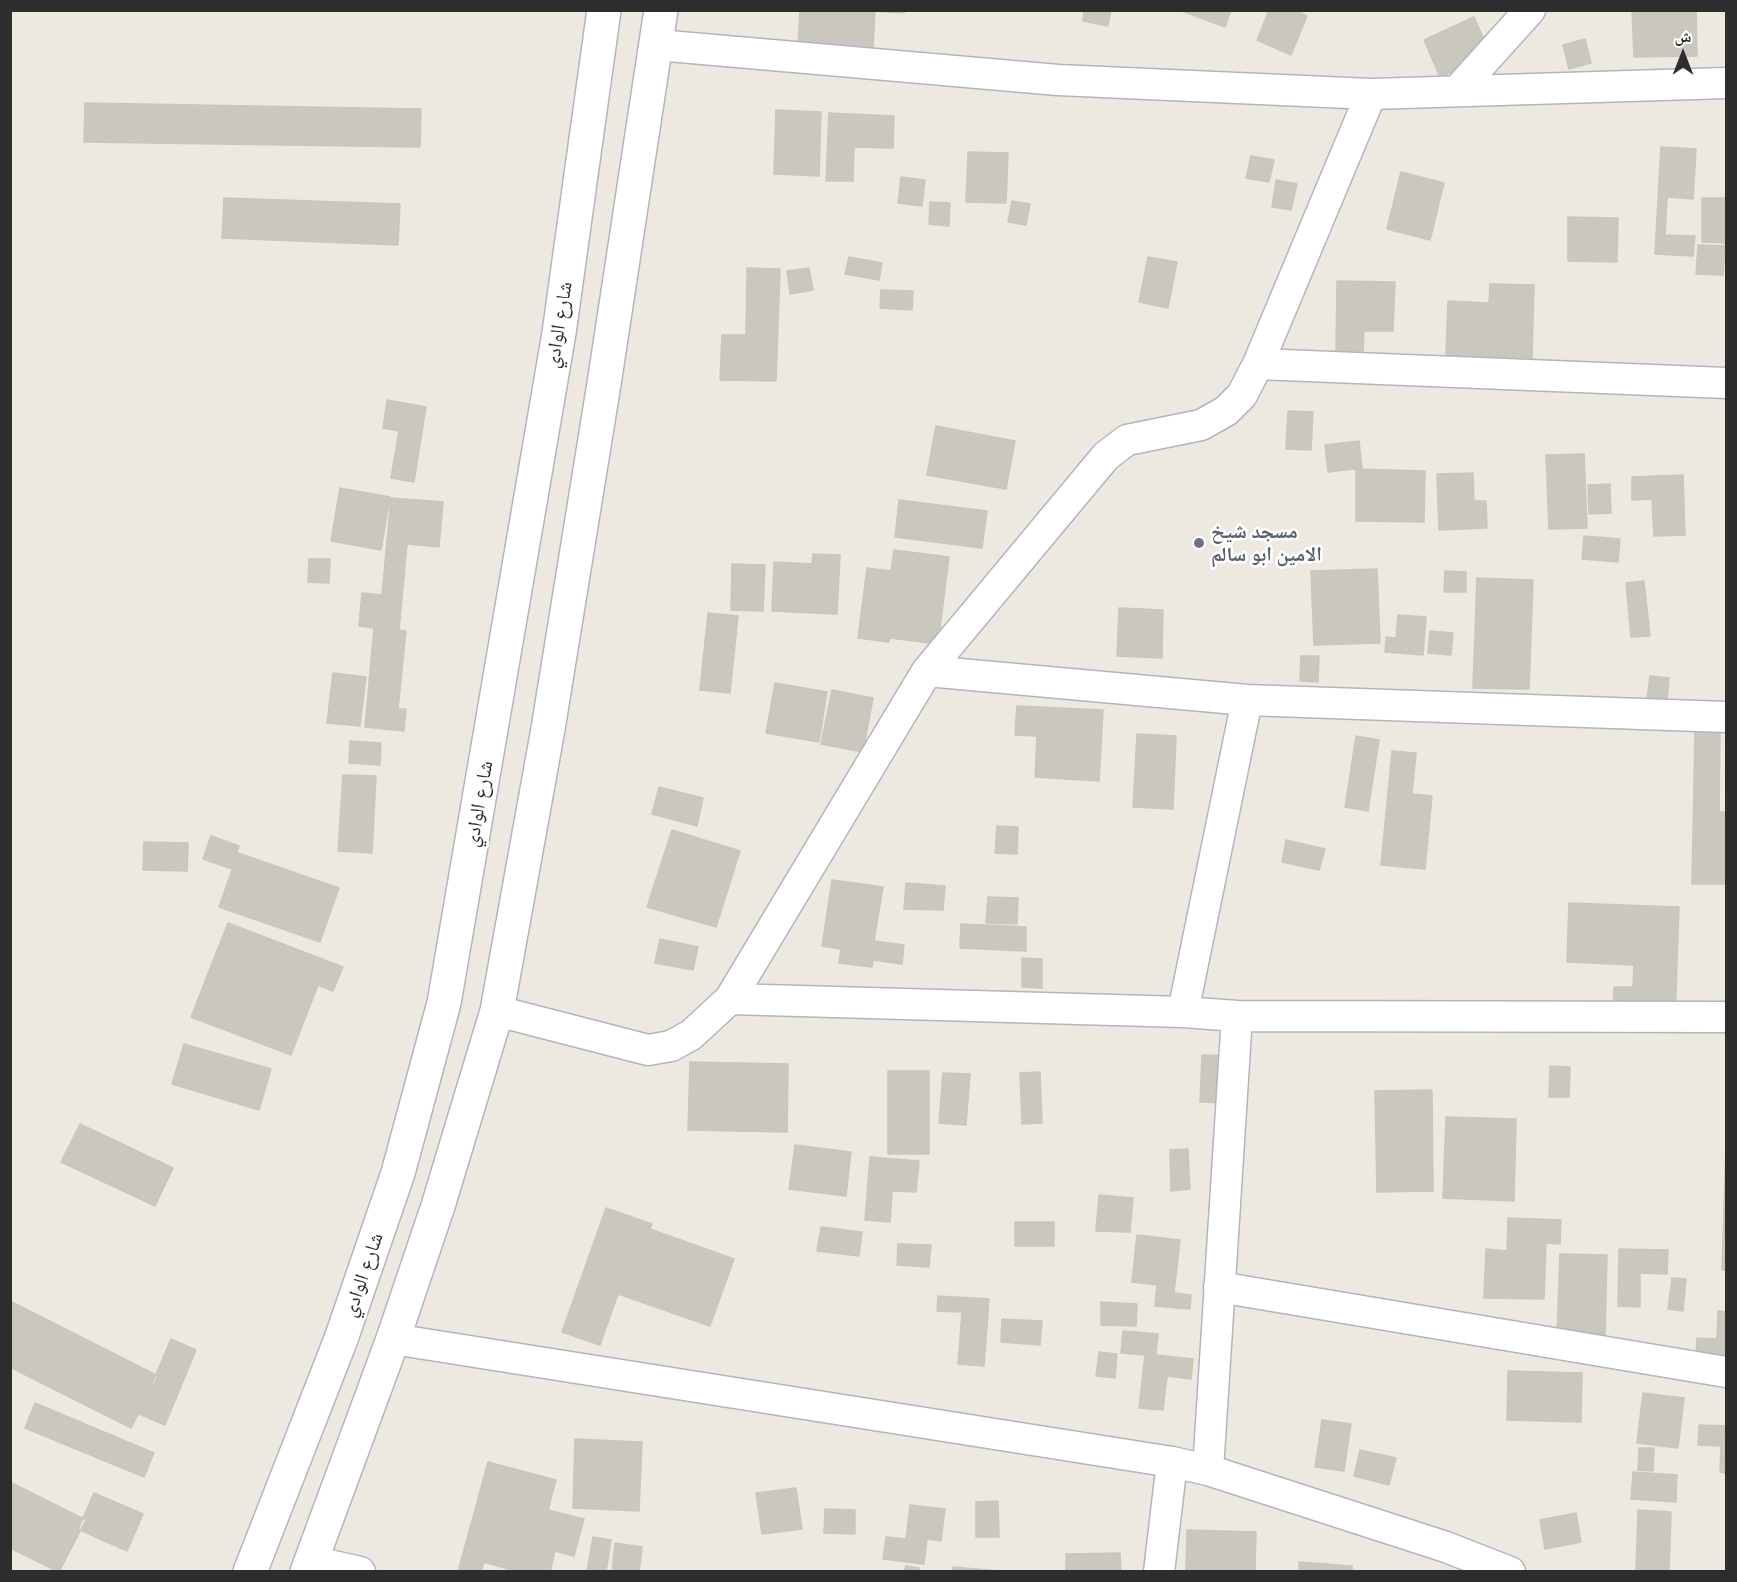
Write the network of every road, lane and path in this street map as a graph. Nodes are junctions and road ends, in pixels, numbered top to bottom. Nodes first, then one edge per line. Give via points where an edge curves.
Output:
1 (604, 10) edge
2 (662, 10) edge
3 (1530, 10) edge
4 (657, 45) junction
5 (1726, 83) edge
6 (1457, 91) junction
7 (1371, 94) junction
8 (1258, 364) junction
9 (1726, 383) edge
10 (927, 671) junction
11 (1247, 700) junction
12 (1726, 717) edge
13 (730, 999) junction
14 (497, 1011) junction
15 (1183, 1012) junction
16 (1237, 1016) junction
17 (1726, 1017) edge
18 (1219, 1287) junction
19 (393, 1339) junction
20 (1726, 1372) edge
21 (1172, 1462) junction
22 (1208, 1470) junction
23 (309, 1566) edge
24 (250, 1572) edge
25 (360, 1572) edge
26 (1159, 1572) edge
27 (1510, 1572) edge

1 - 24 main road, شارع الوادي via 559,333 444,1003 376,1240
2 - 4 main road
3 - 6 street
4 - 7 street via 1058,80
4 - 14 main road via 548,729
5 - 6 street
6 - 7 street
7 - 8 street
8 - 9 street
8 - 10 street via 1242,395 1226,411 1201,425 1127,440 1106,456
10 - 11 street
10 - 13 street
11 - 12 street
11 - 15 street
13 - 14 street via 691,1035 671,1046 648,1050
13 - 15 street
14 - 19 main road
15 - 16 street
16 - 17 street
16 - 18 street
18 - 20 street
18 - 22 street
19 - 21 street
19 - 23 main road
21 - 22 street
21 - 26 street
22 - 27 street via 1446,1547
23 - 25 street

